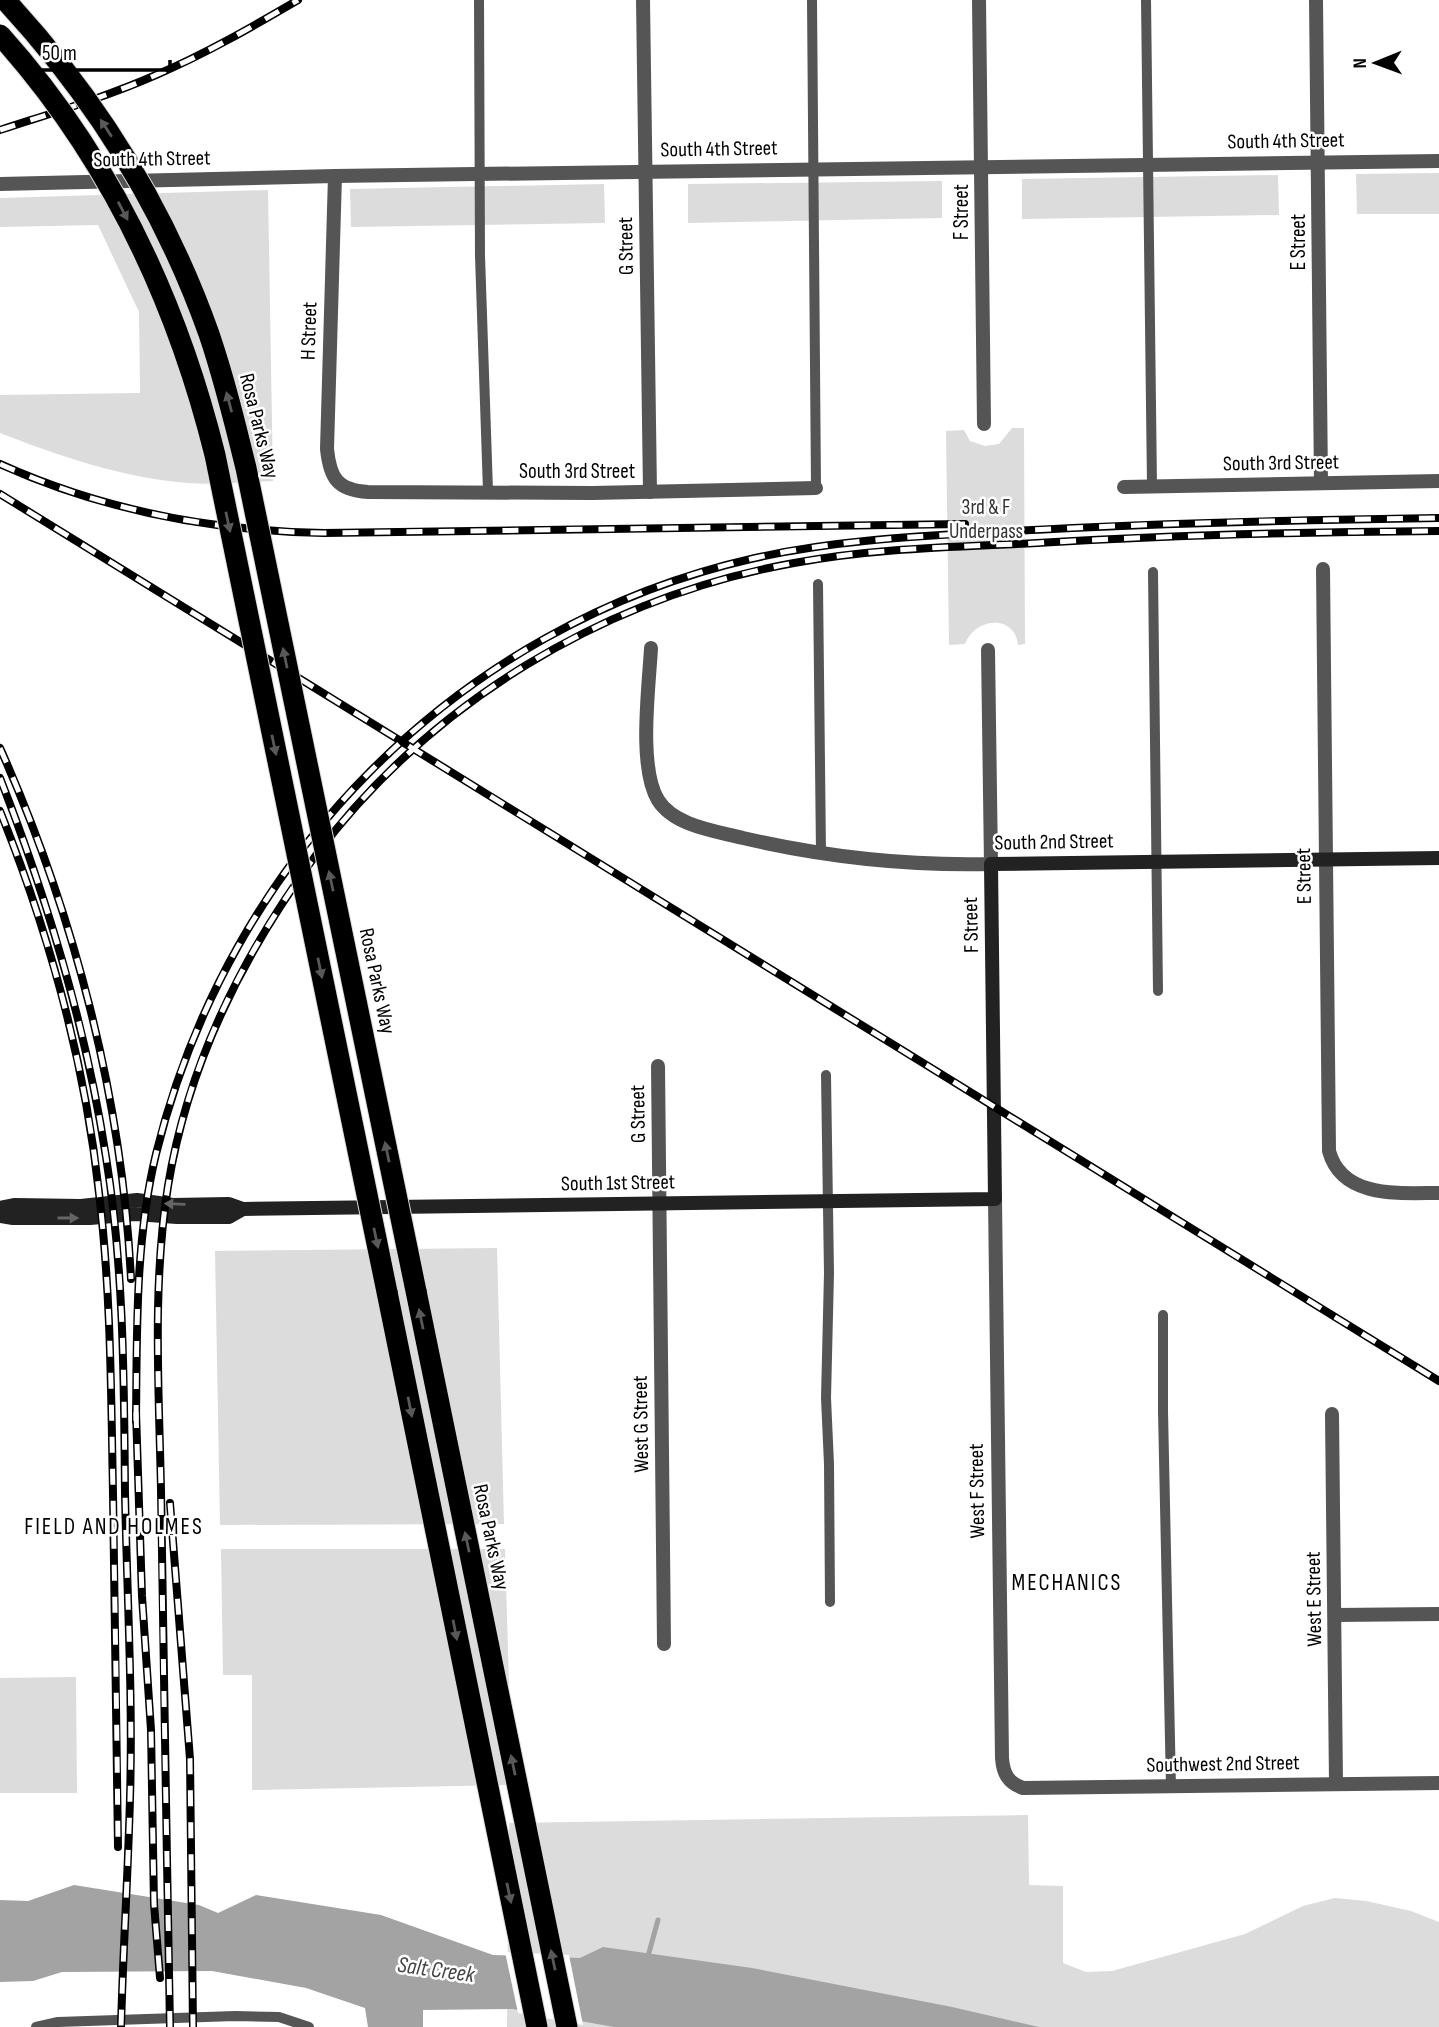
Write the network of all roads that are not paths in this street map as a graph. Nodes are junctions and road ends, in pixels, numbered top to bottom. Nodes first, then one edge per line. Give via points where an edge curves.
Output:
1 (5, 0) edge
2 (479, 0) edge
3 (643, 0) edge
4 (812, 0) edge
5 (979, 0) edge
6 (1146, 0) edge
7 (1316, 0) edge
8 (0, 35) edge
9 (1439, 161) edge
10 (1319, 162) junction
11 (1148, 165) junction
12 (982, 167) junction
13 (815, 169) junction
14 (646, 171) junction
15 (481, 174) junction
16 (335, 176) junction
17 (0, 184) edge
18 (984, 424) dead end
19 (1439, 481) edge
20 (1321, 483) junction
21 (339, 484) joint
22 (1152, 486) junction
23 (1124, 487) dead end
24 (816, 488) joint
25 (488, 491) junction
26 (650, 492) junction
27 (1323, 569) dead end
28 (1153, 572) dead end
29 (818, 584) dead end
30 (651, 648) dead end
31 (988, 650) dead end
32 (821, 854) junction
33 (1439, 858) edge
34 (1325, 860) junction
35 (1157, 862) junction
36 (991, 864) junction
37 (1158, 991) dead end
38 (658, 1066) dead end
39 (826, 1075) dead end
40 (1439, 1193) edge
41 (995, 1199) junction
42 (828, 1201) junction
43 (660, 1204) junction
44 (0, 1208) edge
45 (243, 1209) junction
46 (0, 1216) edge
47 (1163, 1315) dead end
48 (1332, 1414) dead end
49 (830, 1602) dead end
50 (1439, 1614) edge
51 (1335, 1615) junction
52 (664, 1644) dead end
53 (1010, 1782) joint
54 (1336, 1783) junction
55 (1439, 1783) edge
56 (1171, 1787) junction
57 (36, 2027) edge
58 (309, 2027) edge
59 (537, 2027) edge
60 (567, 2027) edge

60 -> 1 highway, Rosa Parks Way, bridge via 229,401 192,290 132,167 89,102
2 - 15 lane
3 - 14 street, G Street
4 - 13 lane
5 - 12 street, F Street
6 - 11 lane
7 - 10 street, E Street
8 -> 59 highway, bridge via 65,114 106,178 165,300 200,398
9 - 10 street, South 4th Street
10 - 11 street, South 4th Street
10 - 20 street, E Street
11 - 12 street, South 4th Street
11 - 22 lane
12 - 13 street, South 4th Street
12 - 18 street, F Street
13 - 14 street, South 4th Street
13 - 24 lane
14 - 15 street, South 4th Street
14 - 26 street, G Street
15 - 16 street, South 4th Street
15 - 25 lane
16 - 17 street, South 4th Street
16 - 21 street, H Street via 327,449 330,470
19 - 20 street, South 3rd Street
20 - 22 street, South 3rd Street
21 - 25 street, South 3rd Street via 368,492
22 - 23 street, South 3rd Street
24 - 26 street, South 3rd Street
25 - 26 street, South 3rd Street
27 - 34 street, E Street
28 - 35 lane
29 - 32 lane
30 - 32 street, South 2nd Street via 647,747 649,774 659,801 675,816 727,834
31 - 36 street, F Street
32 - 36 street, South 2nd Street via 902,863
33 - 34 street, South 2nd Street
34 - 35 street, South 2nd Street
34 - 40 street, E Street via 1331,1158 1346,1177 1363,1187
35 - 36 street, South 2nd Street
35 - 37 lane
36 - 41 street, F Street
38 - 43 street, G Street
39 - 42 lane
41 - 42 street, South 1st Street
41 - 53 street, West F Street via 1002,1758
42 - 43 street, South 1st Street
42 - 49 lane
43 - 45 street, South 1st Street
43 - 52 street, West G Street
45 -> 44 street, South 1st Street via 229,1204 137,1200
46 -> 45 street, South 1st Street via 229,1217
47 - 56 lane
48 - 51 street, West E Street
50 - 51 street
51 - 54 street, West E Street
53 - 56 street, Southwest 2nd Street via 1023,1788
54 - 55 street, Southwest 2nd Street
54 - 56 street, Southwest 2nd Street
57 - 58 lane via 58,2022 235,2016 279,2017

